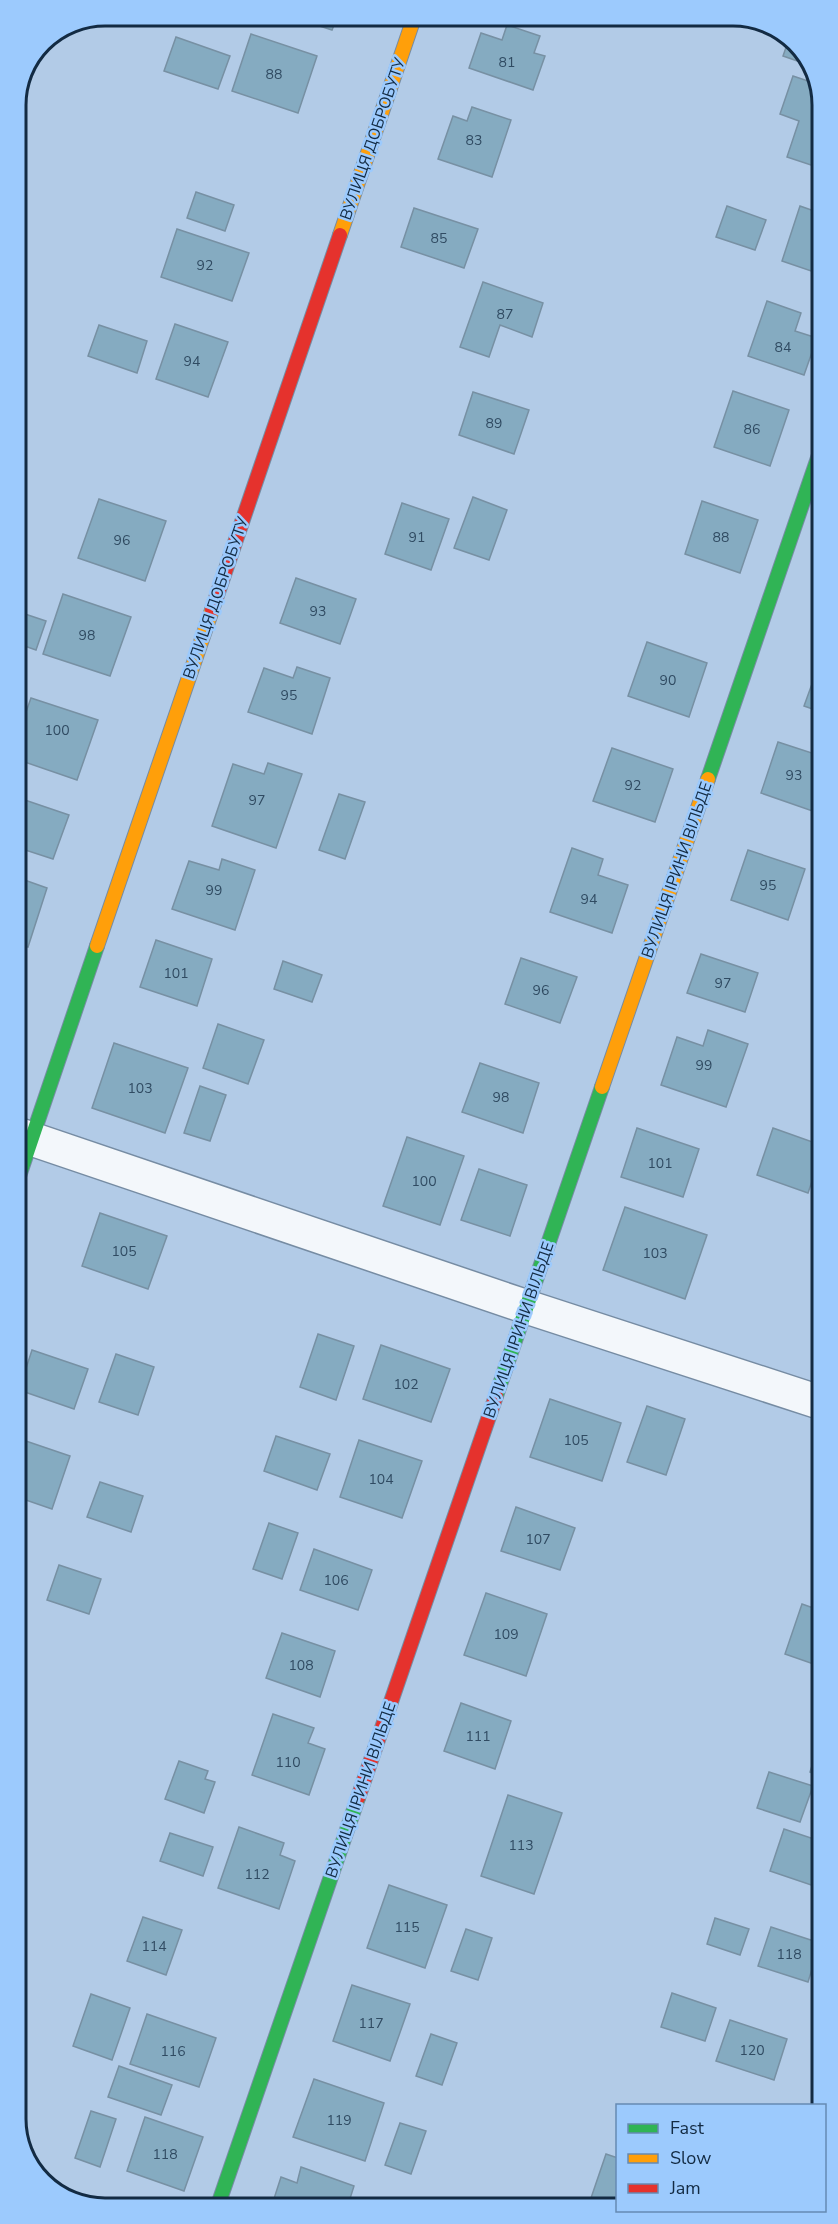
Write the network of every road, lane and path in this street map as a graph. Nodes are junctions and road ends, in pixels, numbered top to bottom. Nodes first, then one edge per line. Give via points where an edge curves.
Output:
1 (411, 26) edge
2 (812, 475) edge
3 (25, 1132) edge
4 (25, 1137) edge
5 (527, 1307) junction
6 (812, 1400) edge
7 (220, 2198) edge

1 - 3 street, ВУЛИЦЯ ДОБРОБУТУ
2 - 5 street, ВУЛИЦЯ ІРИНИ ВІЛЬДЕ
4 - 5 street
5 - 6 street
5 - 7 street, ВУЛИЦЯ ІРИНИ ВІЛЬДЕ

